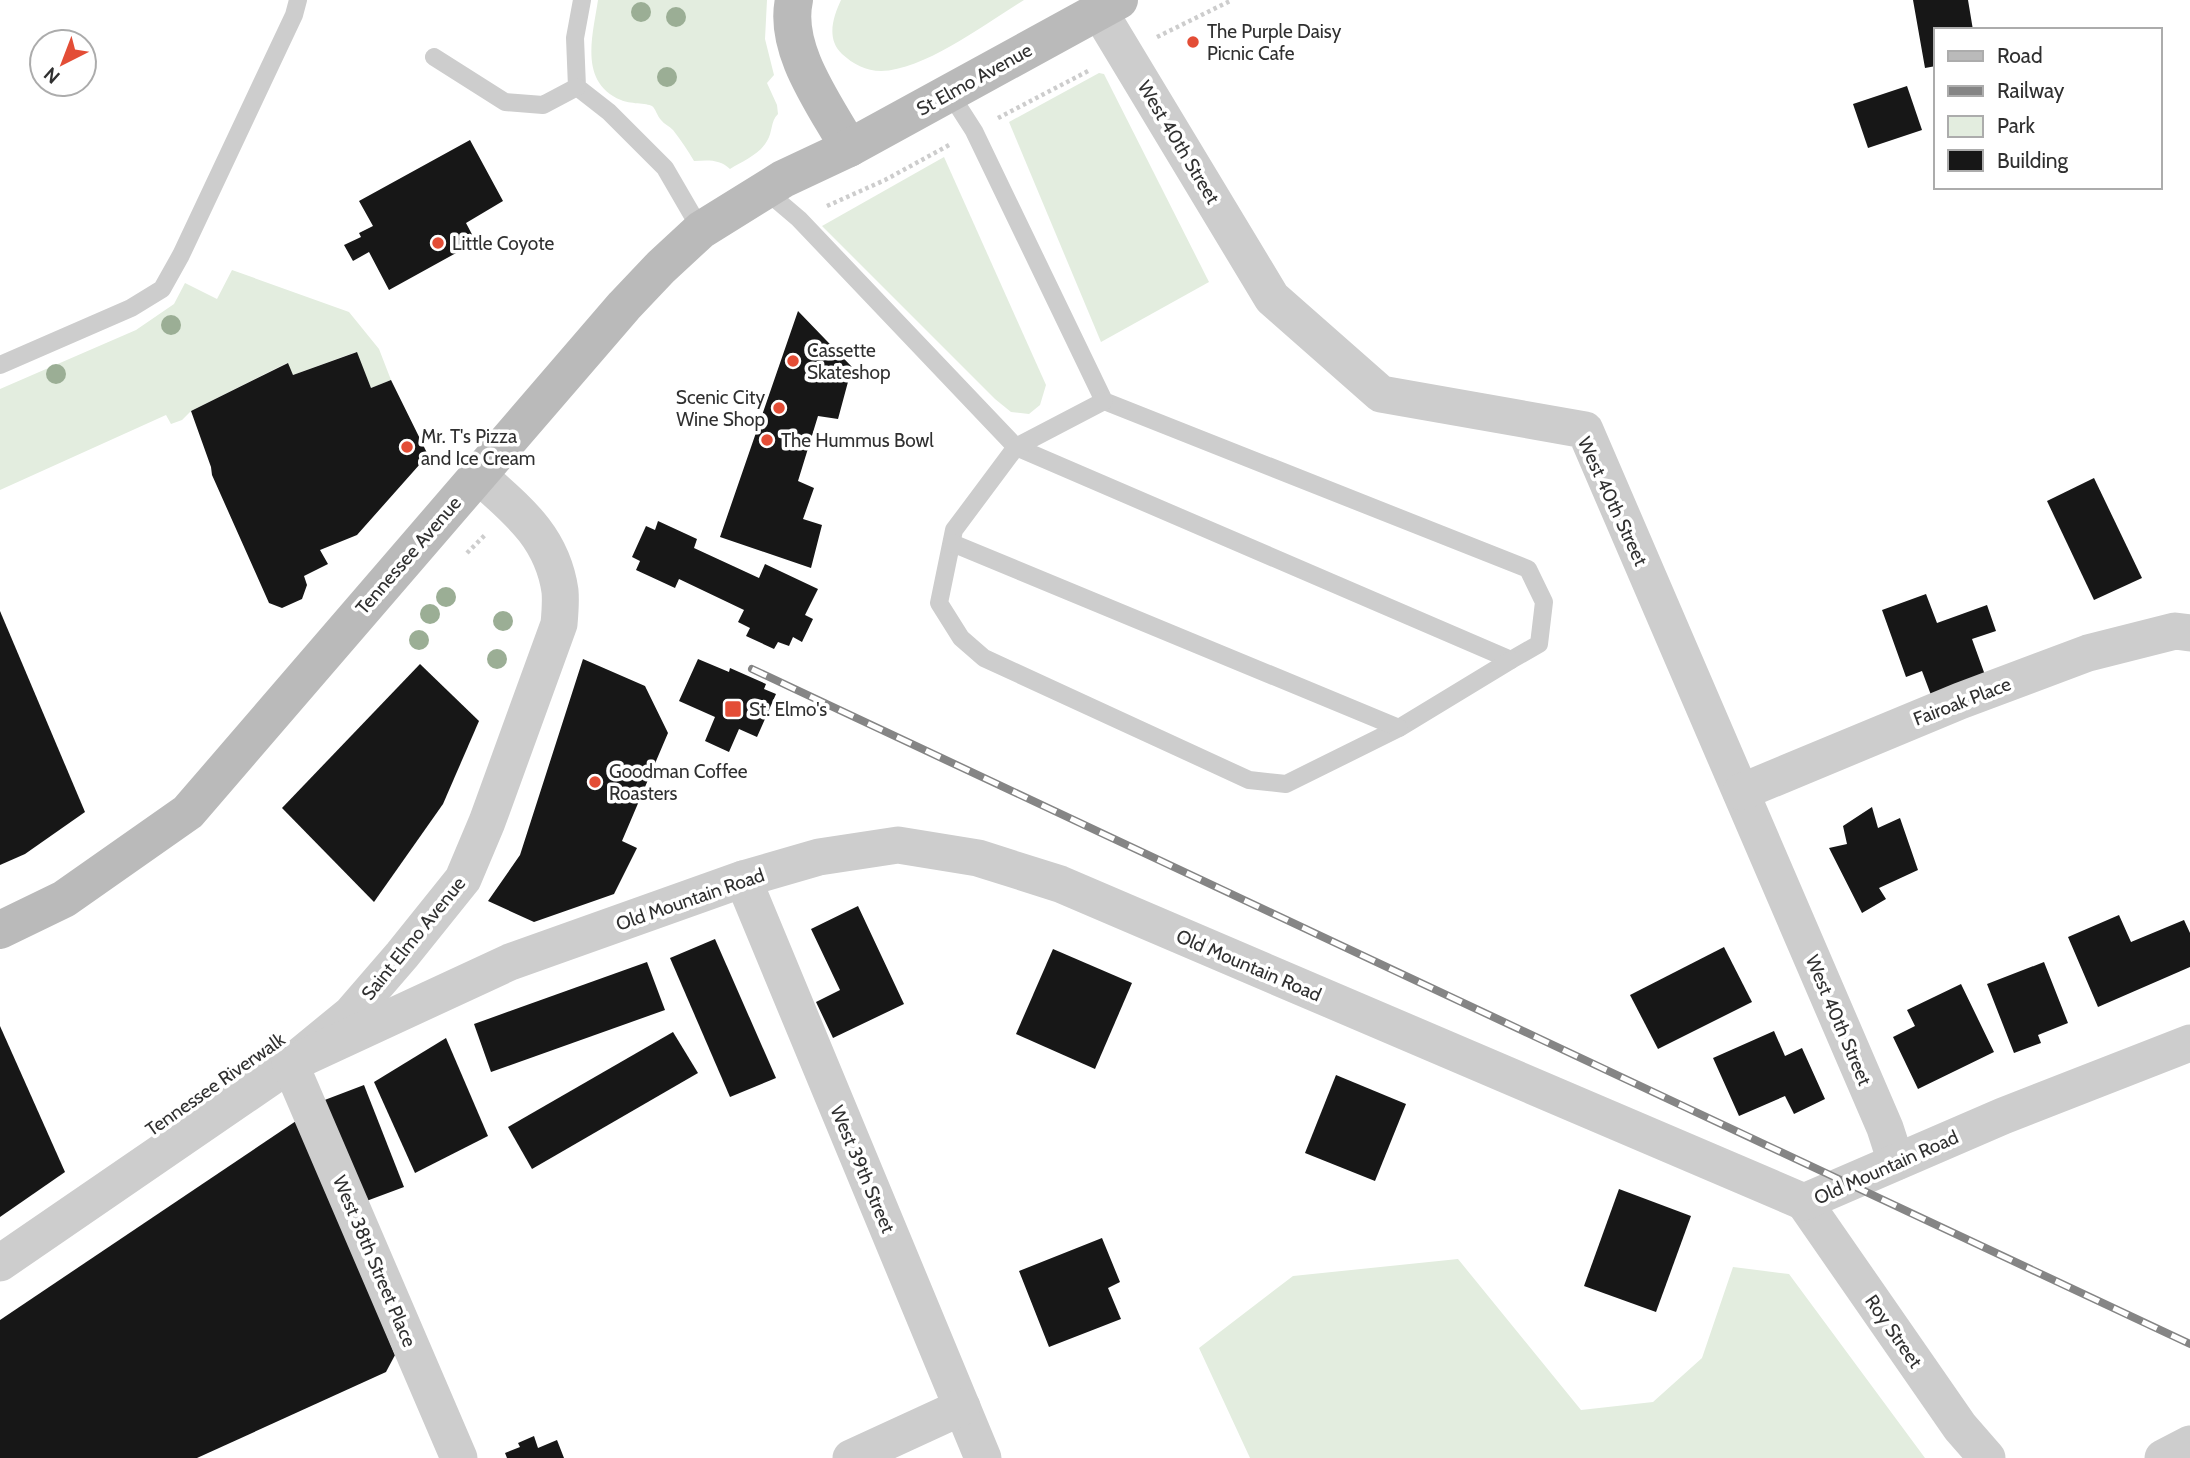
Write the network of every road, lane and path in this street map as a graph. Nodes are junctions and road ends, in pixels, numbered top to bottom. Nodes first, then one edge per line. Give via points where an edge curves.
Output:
1 (298, 0) edge
2 (582, 0) edge
3 (794, 0) edge
4 (1109, 5) edge
5 (434, 57) dead end
6 (577, 87) junction
7 (949, 92) junction
8 (849, 148) junction
9 (765, 190) junction
10 (701, 230) junction
11 (0, 365) edge
12 (1104, 401) junction
13 (1016, 447) junction
14 (478, 475) junction
15 (952, 543) junction
16 (2190, 634) edge
17 (1511, 660) junction
18 (1399, 728) junction
19 (1741, 792) junction
20 (743, 879) junction
21 (0, 930) edge
22 (2190, 1044) edge
23 (290, 1064) junction
24 (1896, 1162) junction
25 (1804, 1202) junction
26 (0, 1263) edge
27 (962, 1407) junction
28 (2190, 1444) edge
29 (459, 1458) edge
30 (851, 1458) edge
31 (983, 1458) edge
32 (1987, 1458) edge
33 (2163, 1458) edge

1 - 11 lane via 188,242 162,289
2 - 6 lane via 575,38
3 - 8 main road via 796,48
4 - 7 main road, St Elmo Avenue
4 - 19 street, West 40th Street via 1272,298 1381,394 1585,430
5 - 6 lane via 505,102 543,105
6 - 10 lane via 665,168
7 - 8 main road, St Elmo Avenue
7 - 12 lane via 974,131
8 - 9 main road, Tennessee Avenue
9 - 10 main road, Tennessee Avenue
9 - 13 lane via 799,219
10 - 14 main road, Tennessee Avenue via 624,306
12 - 13 lane
12 - 17 lane via 1528,569 1544,602 1539,644
13 - 15 lane via 954,530
13 - 17 lane
14 - 21 main road, Tennessee Avenue via 188,812 64,900
14 - 23 street, Saint Elmo Avenue via 531,524 550,556 560,592 559,624 463,879 351,1014
15 - 18 lane
15 - 18 lane via 939,603 961,638 985,658 1250,780 1286,783
16 - 19 street, Fairoak Place via 2175,631 2088,653
17 - 18 lane
19 - 24 street, West 40th Street
20 - 23 street, Old Mountain Road via 510,962
20 - 25 street, Old Mountain Road via 819,857 898,845 978,858 1060,884
20 - 27 street, West 39th Street
22 - 24 street, Old Mountain Road
23 - 26 street, Saint Elmo Avenue
23 - 29 street, West 38th Street Place
24 - 25 street, Old Mountain Road
25 - 32 street, Roy Street via 1960,1427
27 - 30 street
27 - 31 street, West 39th Street
28 - 33 street

